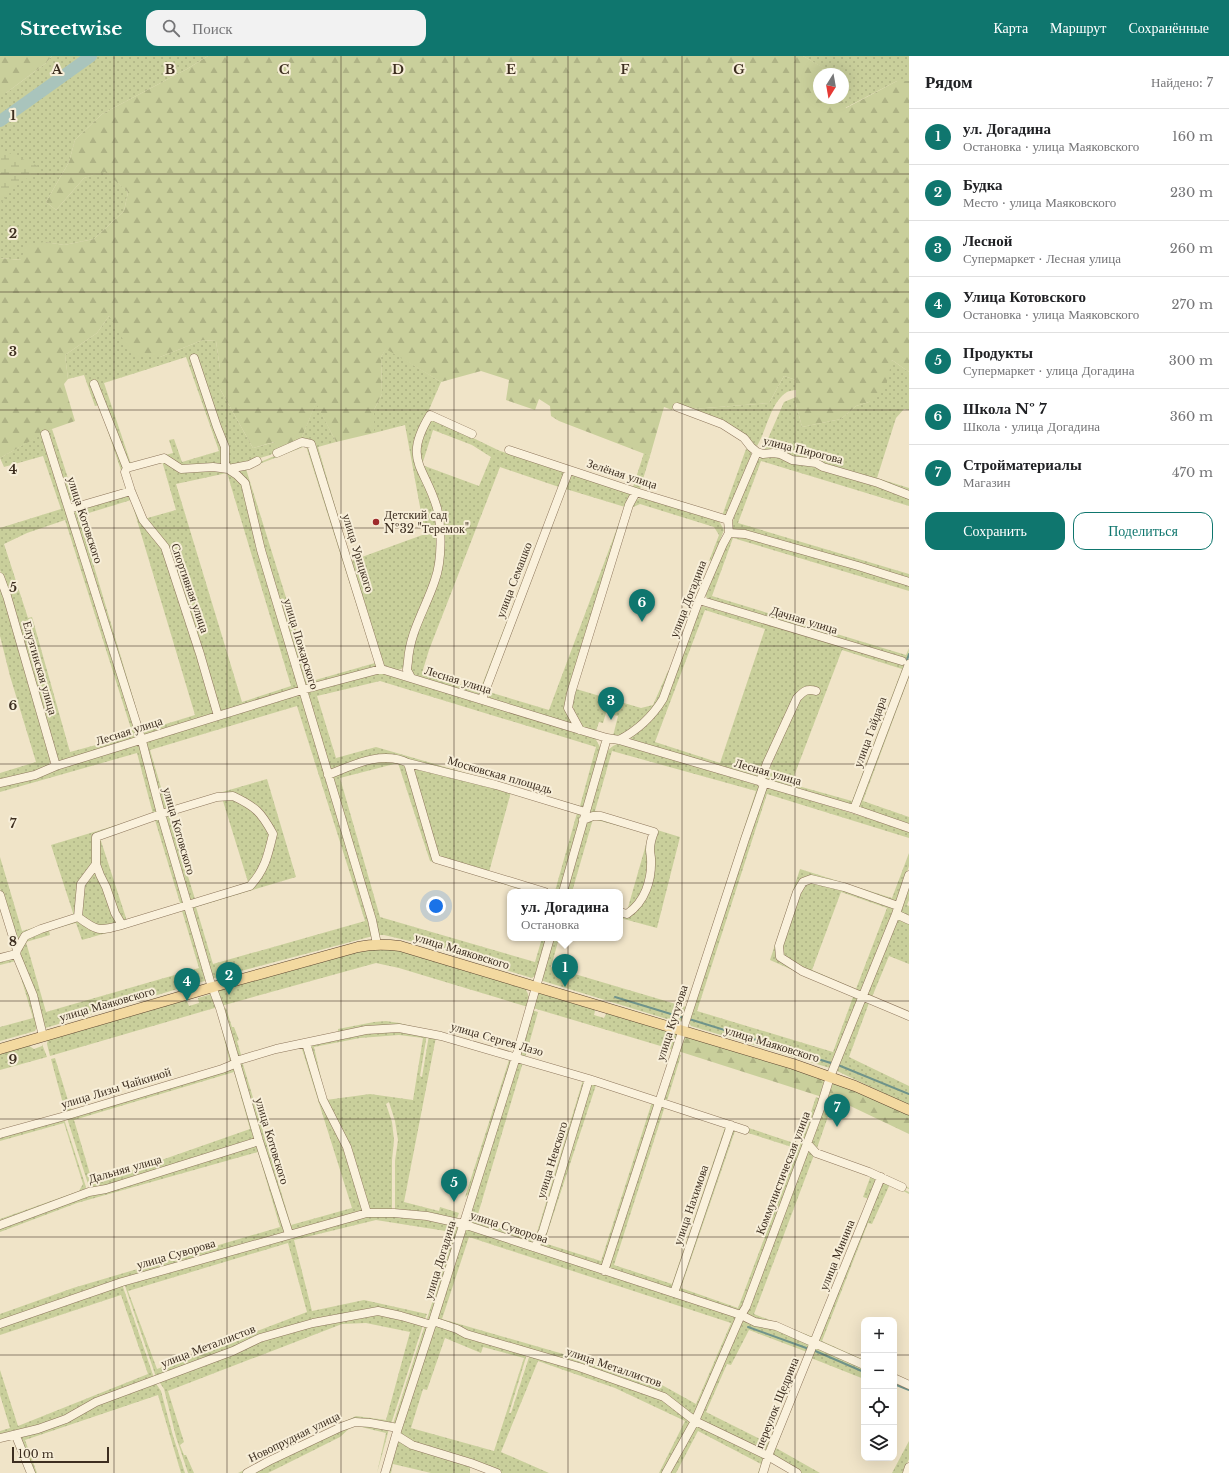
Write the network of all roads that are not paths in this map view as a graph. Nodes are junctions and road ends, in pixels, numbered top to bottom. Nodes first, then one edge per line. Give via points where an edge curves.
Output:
1 (194, 358) dead end
2 (94, 384) dead end
3 (677, 407) dead end
4 (45, 434) dead end
5 (472, 434) dead end
6 (509, 450) dead end
7 (758, 452) junction
8 (277, 453) dead end
9 (257, 461) dead end
10 (127, 468) junction
11 (228, 468) junction
12 (569, 470) junction
13 (131, 491) junction
14 (636, 492) junction
15 (909, 495) edge
16 (69, 509) junction
17 (728, 520) junction
18 (729, 532) junction
19 (0, 577) edge
20 (909, 582) edge
21 (699, 600) junction
22 (905, 663) edge
23 (381, 669) junction
24 (407, 669) junction
25 (398, 674) junction
26 (411, 678) junction
27 (302, 690) junction
28 (816, 691) dead end
29 (482, 699) junction
30 (218, 716) junction
31 (580, 730) junction
32 (607, 738) junction
33 (619, 740) junction
34 (142, 741) junction
35 (408, 763) junction
36 (56, 766) junction
37 (328, 775) junction
38 (0, 783) edge
39 (762, 783) junction
40 (854, 809) junction
41 (161, 814) junction
42 (584, 816) junction
43 (909, 828) edge
44 (96, 864) junction
45 (909, 875) edge
46 (535, 889) edge
47 (564, 889) edge
48 (0, 895) edge
49 (188, 904) junction
50 (897, 910) junction
51 (623, 913) edge
52 (78, 917) junction
53 (909, 920) edge
54 (122, 925) junction
55 (549, 941) edge
56 (377, 944) junction
57 (16, 952) junction
58 (0, 958) edge
59 (212, 987) junction
60 (536, 987) junction
61 (862, 996) junction
62 (909, 1016) edge
63 (682, 1030) junction
64 (43, 1036) junction
65 (306, 1043) junction
66 (0, 1049) edge
67 (516, 1057) junction
68 (236, 1061) junction
69 (830, 1077) junction
70 (589, 1079) junction
71 (660, 1101) junction
72 (909, 1110) edge
73 (731, 1125) junction
74 (745, 1130) dead end
75 (0, 1134) edge
76 (259, 1141) junction
77 (807, 1143) junction
78 (881, 1177) junction
79 (902, 1187) dead end
80 (367, 1213) junction
81 (463, 1224) junction
82 (0, 1225) edge
83 (289, 1234) junction
84 (535, 1247) junction
85 (604, 1271) junction
86 (674, 1293) junction
87 (741, 1315) junction
88 (433, 1323) junction
89 (0, 1324) edge
90 (815, 1342) junction
91 (861, 1364) edge
92 (897, 1379) edge
93 (909, 1385) edge
94 (695, 1421) junction
95 (397, 1432) junction
96 (16, 1436) junction
97 (0, 1438) edge
98 (768, 1456) junction
99 (909, 1467) edge
100 (31, 1473) edge
101 (247, 1473) edge
102 (385, 1473) edge
103 (497, 1473) edge
104 (666, 1473) edge
105 (763, 1473) edge
106 (797, 1473) edge
107 (906, 1473) edge

1 - 11 street via 216,427 225,446 225,463
2 - 10 street, Спортивная улица
3 - 7 street, улица Пирогова via 722,424 744,438
4 - 16 street, улица Котовского
5 - 24 street via 430,415 419,434 416,458 437,509 440,546 436,579 411,641
6 - 12 street, Зелёная улица
7 - 15 street, улица Пирогова via 780,454 792,460 816,463
7 - 17 street
8 - 23 street, улица Урицкого via 302,442 312,444
9 - 11 street via 249,465
10 - 11 street via 164,458 181,469
10 - 13 street, Спортивная улица via 125,472
11 - 27 street, улица Пожарского via 245,483 261,550
12 - 14 street, Зелёная улица
12 - 29 street, улица Семашко
13 - 16 street
13 - 30 street, Спортивная улица via 143,520 165,547
14 - 17 street, Зелёная улица
14 - 31 street via 629,505 571,693 568,708
16 - 34 street, улица Котовского
17 - 18 street
18 - 20 street via 745,534
18 - 21 street, улица Догадина
19 - 36 street, Елузгинская улица
21 - 22 street, Дачная улица
21 - 33 street, улица Догадина via 663,698 643,723
22 - 40 street, улица Гайдара
23 - 25 street, Лесная улица
23 - 27 street, Лесная улица
24 - 25 street
24 - 26 street
25 - 26 street, Лесная улица
26 - 29 street, Лесная улица
27 - 30 street, Лесная улица
27 - 37 street, улица Пожарского
28 - 39 street, улица Кутузова via 803,691 797,698 768,762
29 - 31 street, Лесная улица
30 - 34 street, Лесная улица
31 - 32 street, Лесная улица
32 - 33 street, Лесная улица
32 - 42 street
33 - 39 street, Лесная улица
34 - 36 street, Лесная улица
34 - 41 street, улица Котовского
35 - 37 street, Московская площадь via 386,757 358,763
35 - 42 street, Московская площадь via 496,785
35 - 46 street via 436,859
36 - 38 street, Лесная улица via 35,775
37 - 56 street, улица Пожарского
39 - 40 street, Лесная улица
39 - 63 street, улица Кутузова
40 - 43 street, Лесная улица
41 - 44 street via 96,837
41 - 49 street, улица Котовского
41 - 49 street via 217,797 234,796 251,805 265,818 273,834 268,857 259,876 250,886
42 - 47 street
42 - 51 street via 601,816 654,832 650,849 652,859 649,882 641,901 627,914
44 - 52 street via 81,884
44 - 54 street
45 - 50 street, Коммунистическая улица
48 - 57 street
49 - 54 street
49 - 59 street, улица Котовского
50 - 53 street
50 - 61 street, Коммунистическая улица
50 - 61 street via 844,887 811,879 803,882 797,892 779,946 780,957 802,971
52 - 54 street via 92,928 101,930
52 - 57 street via 25,936
55 - 60 street, улица Догадина
56 - 59 main road, улица Маяковского
56 - 60 main road, улица Маяковского via 400,946
57 - 58 street
57 - 64 street via 33,995
59 - 64 main road, улица Маяковского
59 - 68 street, улица Котовского
60 - 63 main road, улица Маяковского
60 - 67 street, улица Догадина
61 - 62 street
61 - 69 street, Коммунистическая улица
63 - 69 main road, улица Маяковского
63 - 71 street, улица Кутузова
64 - 66 main road, улица Маяковского
65 - 67 street, улица Сергея Лазо via 366,1030 399,1028 441,1036
65 - 68 street, улица Сергея Лазо
65 - 80 street via 323,1100 347,1147
67 - 70 street, улица Сергея Лазо
67 - 81 street, улица Догадина
68 - 75 street, улица Лизы Чайкиной via 222,1069
68 - 76 street, улица Котовского
69 - 72 main road, улица Маяковского
69 - 77 street, Коммунистическая улица
70 - 71 street, улица Сергея Лазо
70 - 84 street, улица Невского via 543,1231
71 - 73 street, улица Сергея Лазо
71 - 85 street, улица Кутузова
73 - 74 street, улица Сергея Лазо
73 - 86 street, улица Нахимова
76 - 82 street, Дальняя улица via 106,1189 89,1192
76 - 83 street, улица Котовского
77 - 78 street via 816,1153
77 - 87 street, Коммунистическая улица
78 - 79 street
78 - 90 street, улица Минина
80 - 81 street, улица Суворова via 427,1216
80 - 83 street, улица Суворова
81 - 84 street, улица Суворова
81 - 88 street, улица Догадина
83 - 89 street, улица Суворова via 122,1282
84 - 85 street, улица Суворова
85 - 86 street, улица Суворова
86 - 87 street, улица Суворова
87 - 90 street, улица Суворова via 754,1322 776,1326
87 - 94 street, Коммунистическая улица
88 - 94 street, улица Металлистов via 579,1367 664,1397
88 - 95 street, улица Догадина
88 - 96 street, улица Металлистов via 378,1311 313,1323 260,1338 233,1351 96,1402 66,1419
90 - 91 street, улица Суворова
90 - 98 street, переулок Щедрина
92 - 93 street
94 - 98 street, улица Металлистов
94 - 104 street, Коммунистическая улица
95 - 101 street, Новопрудная улица via 370,1423 355,1422 333,1430
95 - 102 street, улица Догадина
95 - 103 street, Новопрудная улица via 412,1445
96 - 97 street, улица Металлистов
96 - 100 street
98 - 105 street, переулок Щедрина
98 - 106 street, улица Металлистов
99 - 107 street

